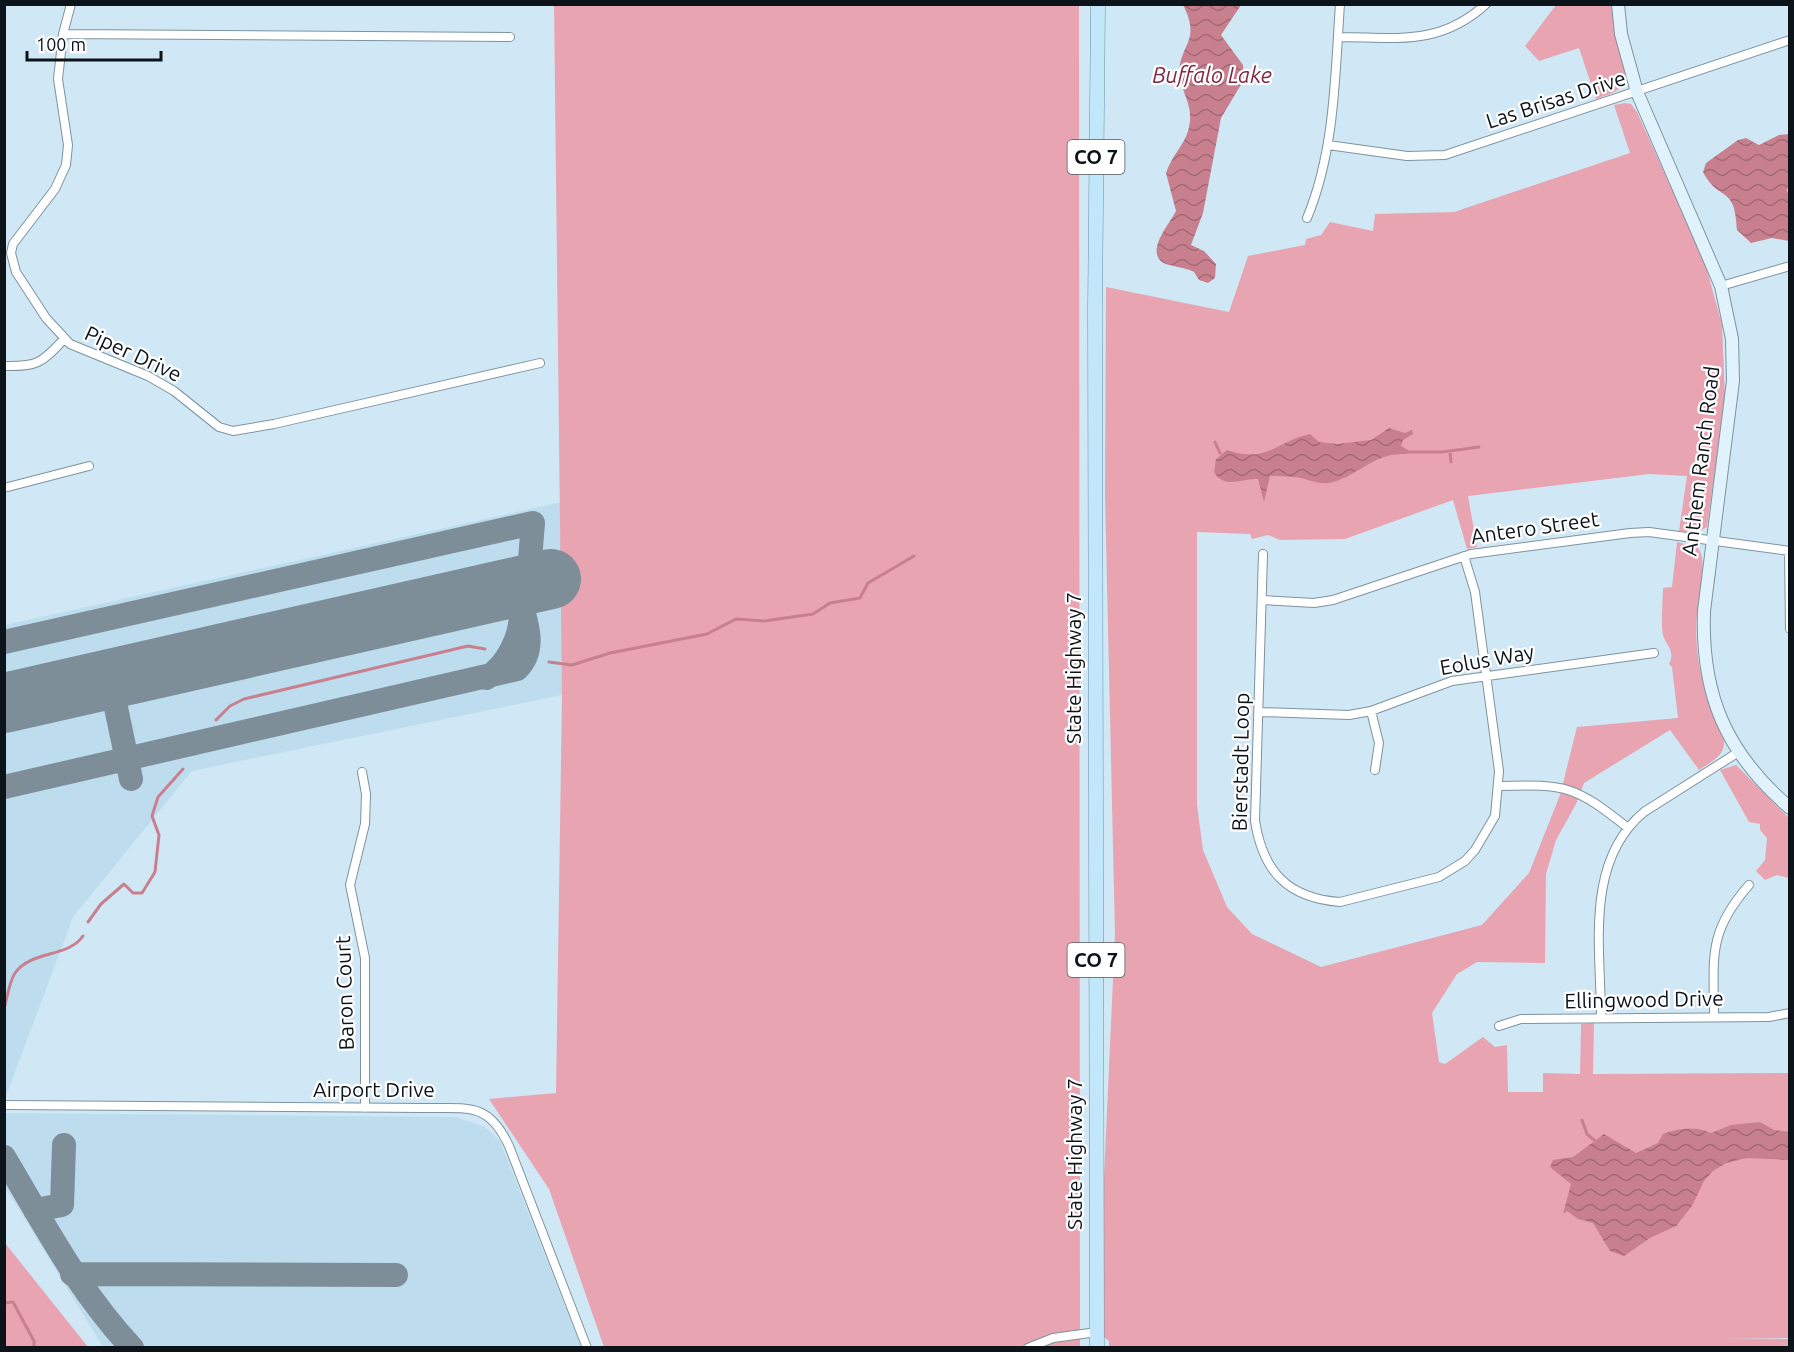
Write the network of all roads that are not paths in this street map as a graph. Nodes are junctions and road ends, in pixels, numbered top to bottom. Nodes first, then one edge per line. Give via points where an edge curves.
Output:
1 (71, 4) edge
2 (1098, 4) edge
3 (1340, 4) edge
4 (1486, 4) edge
5 (1618, 4) edge
6 (63, 34) junction
7 (510, 37) dead end
8 (1338, 37) junction
9 (1790, 40) edge
10 (1636, 92) junction
11 (1328, 145) junction
12 (1307, 218) dead end
13 (1790, 266) edge
14 (1721, 286) junction
15 (64, 339) junction
16 (540, 363) dead end
17 (4, 366) edge
18 (89, 466) dead end
19 (4, 488) edge
20 (1711, 540) junction
21 (1789, 551) edge
22 (1263, 554) dead end
23 (1464, 556) junction
24 (1263, 600) junction
25 (1790, 629) edge
26 (1654, 653) dead end
27 (1487, 675) junction
28 (1371, 711) junction
29 (1258, 712) junction
30 (1737, 753) junction
31 (1375, 770) dead end
32 (362, 772) dead end
33 (1500, 786) junction
34 (1790, 808) edge
35 (1628, 828) junction
36 (1749, 885) dead end
37 (1790, 1014) edge
38 (1714, 1017) junction
39 (1601, 1018) junction
40 (1499, 1026) dead end
41 (4, 1105) edge
42 (365, 1108) junction
43 (1097, 1332) junction
44 (587, 1347) edge
45 (1028, 1347) edge
46 (1097, 1347) edge

1 - 6 street, Piper Drive
2 - 43 main road, State Highway 7 / CO 7
3 - 8 street
4 - 8 street via 1457,24 1428,36 1402,40
5 - 10 street, Anthem Ranch Road via 1621,34
6 - 7 street
6 - 15 street, Piper Drive via 58,79 68,145 66,165 55,189 18,235 11,253 16,272 28,292
8 - 11 street
9 - 10 street, Las Brisas Drive
10 - 11 street, Las Brisas Drive via 1445,154 1411,156
10 - 14 street, Anthem Ranch Road
11 - 12 street
13 - 14 street
14 - 20 street, Anthem Ranch Road via 1732,339 1733,381
15 - 16 street, Piper Drive via 148,376 219,427 233,431
15 - 17 street via 36,364
18 - 19 street
20 - 21 street, Antero Street
20 - 23 street, Antero Street via 1630,533 1497,548
20 - 30 street, Anthem Ranch Road via 1703,642 1708,683 1715,710
21 - 25 street
22 - 24 street, Bierstadt Loop
23 - 24 street, Antero Street via 1333,600
23 - 27 street, Bierstadt Loop via 1475,592
24 - 29 street, Bierstadt Loop
26 - 27 street, Eolus Way
27 - 28 street, Eolus Way via 1452,681
27 - 33 street, Bierstadt Loop
28 - 29 street, Eolus Way via 1329,715
28 - 31 street via 1379,743
29 - 33 street, Bierstadt Loop via 1258,845 1268,864 1289,887 1323,901 1340,902 1414,885 1452,870 1485,837 1495,816
30 - 34 street, Anthem Ranch Road
30 - 35 street via 1661,800
32 - 42 street, Baron Court via 365,824 350,885 365,958
33 - 35 street via 1570,789 1590,798
35 - 39 street via 1611,856 1602,886
36 - 38 street via 1729,911 1716,938
37 - 38 street, Ellingwood Drive
38 - 39 street, Ellingwood Drive
39 - 40 street, Ellingwood Drive via 1521,1019
41 - 42 street, Airport Drive
42 - 44 street, Airport Drive via 471,1109 494,1120 509,1146
43 - 45 street via 1053,1338
43 - 46 main road, CO 7

